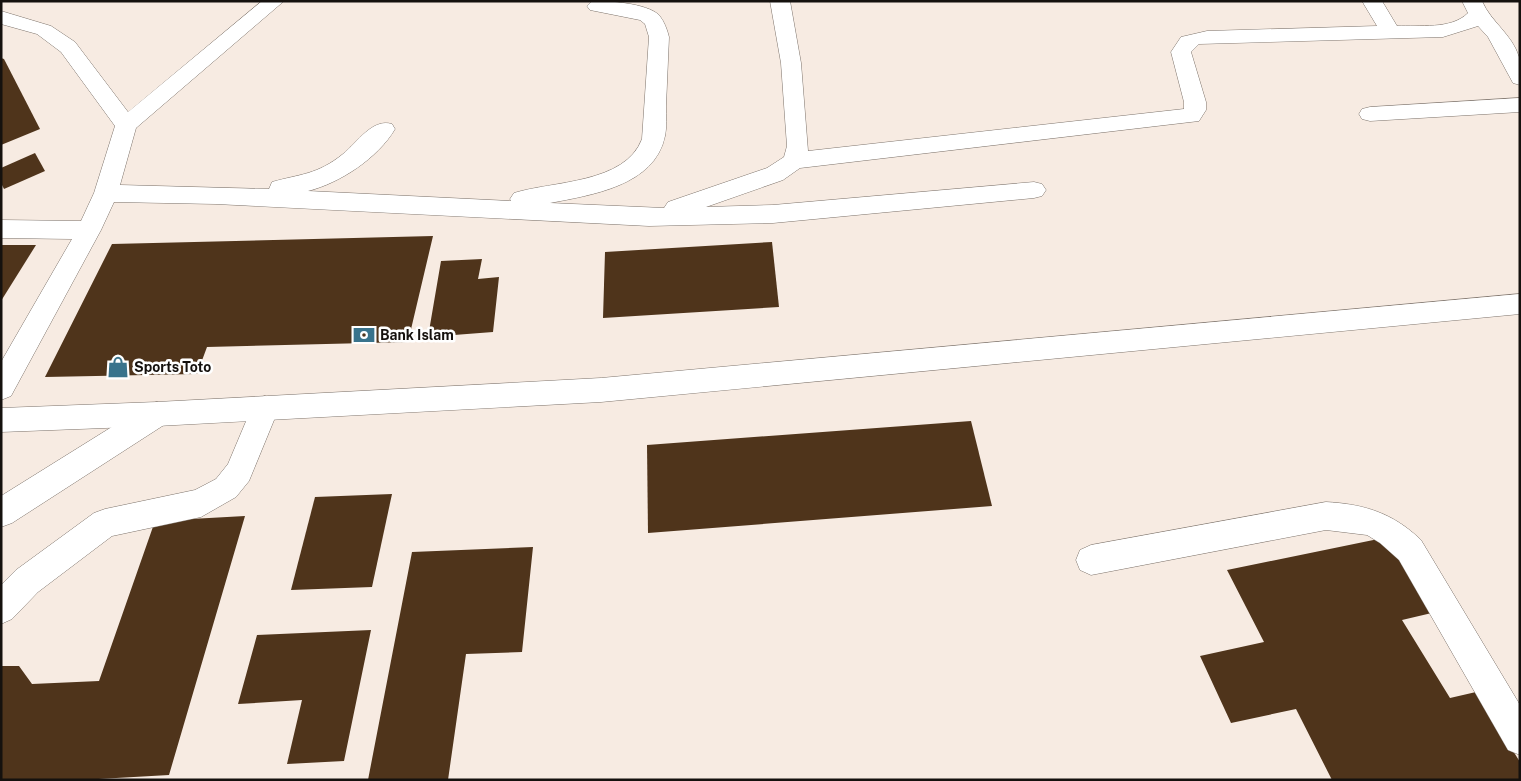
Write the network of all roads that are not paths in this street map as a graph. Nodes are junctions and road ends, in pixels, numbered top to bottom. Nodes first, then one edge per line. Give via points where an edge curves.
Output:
1 (274, 1) edge
2 (780, 1) edge
3 (1372, 1) edge
4 (597, 6) dead end
5 (1475, 8) edge
6 (1, 17) edge
7 (1391, 33) junction
8 (1520, 78) edge
9 (1520, 105) edge
10 (1370, 114) dead end
11 (126, 125) junction
12 (384, 129) dead end
13 (795, 161) junction
14 (1034, 190) dead end
15 (106, 193) junction
16 (216, 195) junction
17 (448, 206) junction
18 (649, 217) junction
19 (1, 229) edge
20 (88, 230) junction
21 (1520, 304) edge
22 (1, 388) edge
23 (265, 408) junction
24 (157, 414) junction
25 (1, 420) edge
26 (1, 513) edge
27 (1091, 560) dead end
28 (1, 608) edge
29 (1520, 738) edge

1 - 11 main road
2 - 13 main road via 791,63 798,146
3 - 7 main road
4 - 17 main road via 642,14 650,18 657,29 654,135 650,148 625,173 542,197
5 - 7 main road via 1468,23 1443,31
5 - 8 main road via 1497,34
6 - 11 main road via 44,30 68,47
7 - 13 main road via 1207,37 1188,41 1181,52 1195,102 1191,116
9 - 10 main road
11 - 15 main road
12 - 16 main road via 351,162 330,176 294,187
13 - 18 main road via 775,174 744,186
14 - 18 main road via 773,214
15 - 16 main road
15 - 20 main road
16 - 17 main road
17 - 18 main road
19 - 20 main road
20 - 22 main road
21 - 23 main road via 601,390
23 - 24 main road
23 - 28 main road via 239,472 226,488 201,503 105,523 27,581
24 - 25 main road
24 - 26 main road
27 - 29 main road via 1326,516 1355,517 1379,525 1395,534 1410,550

